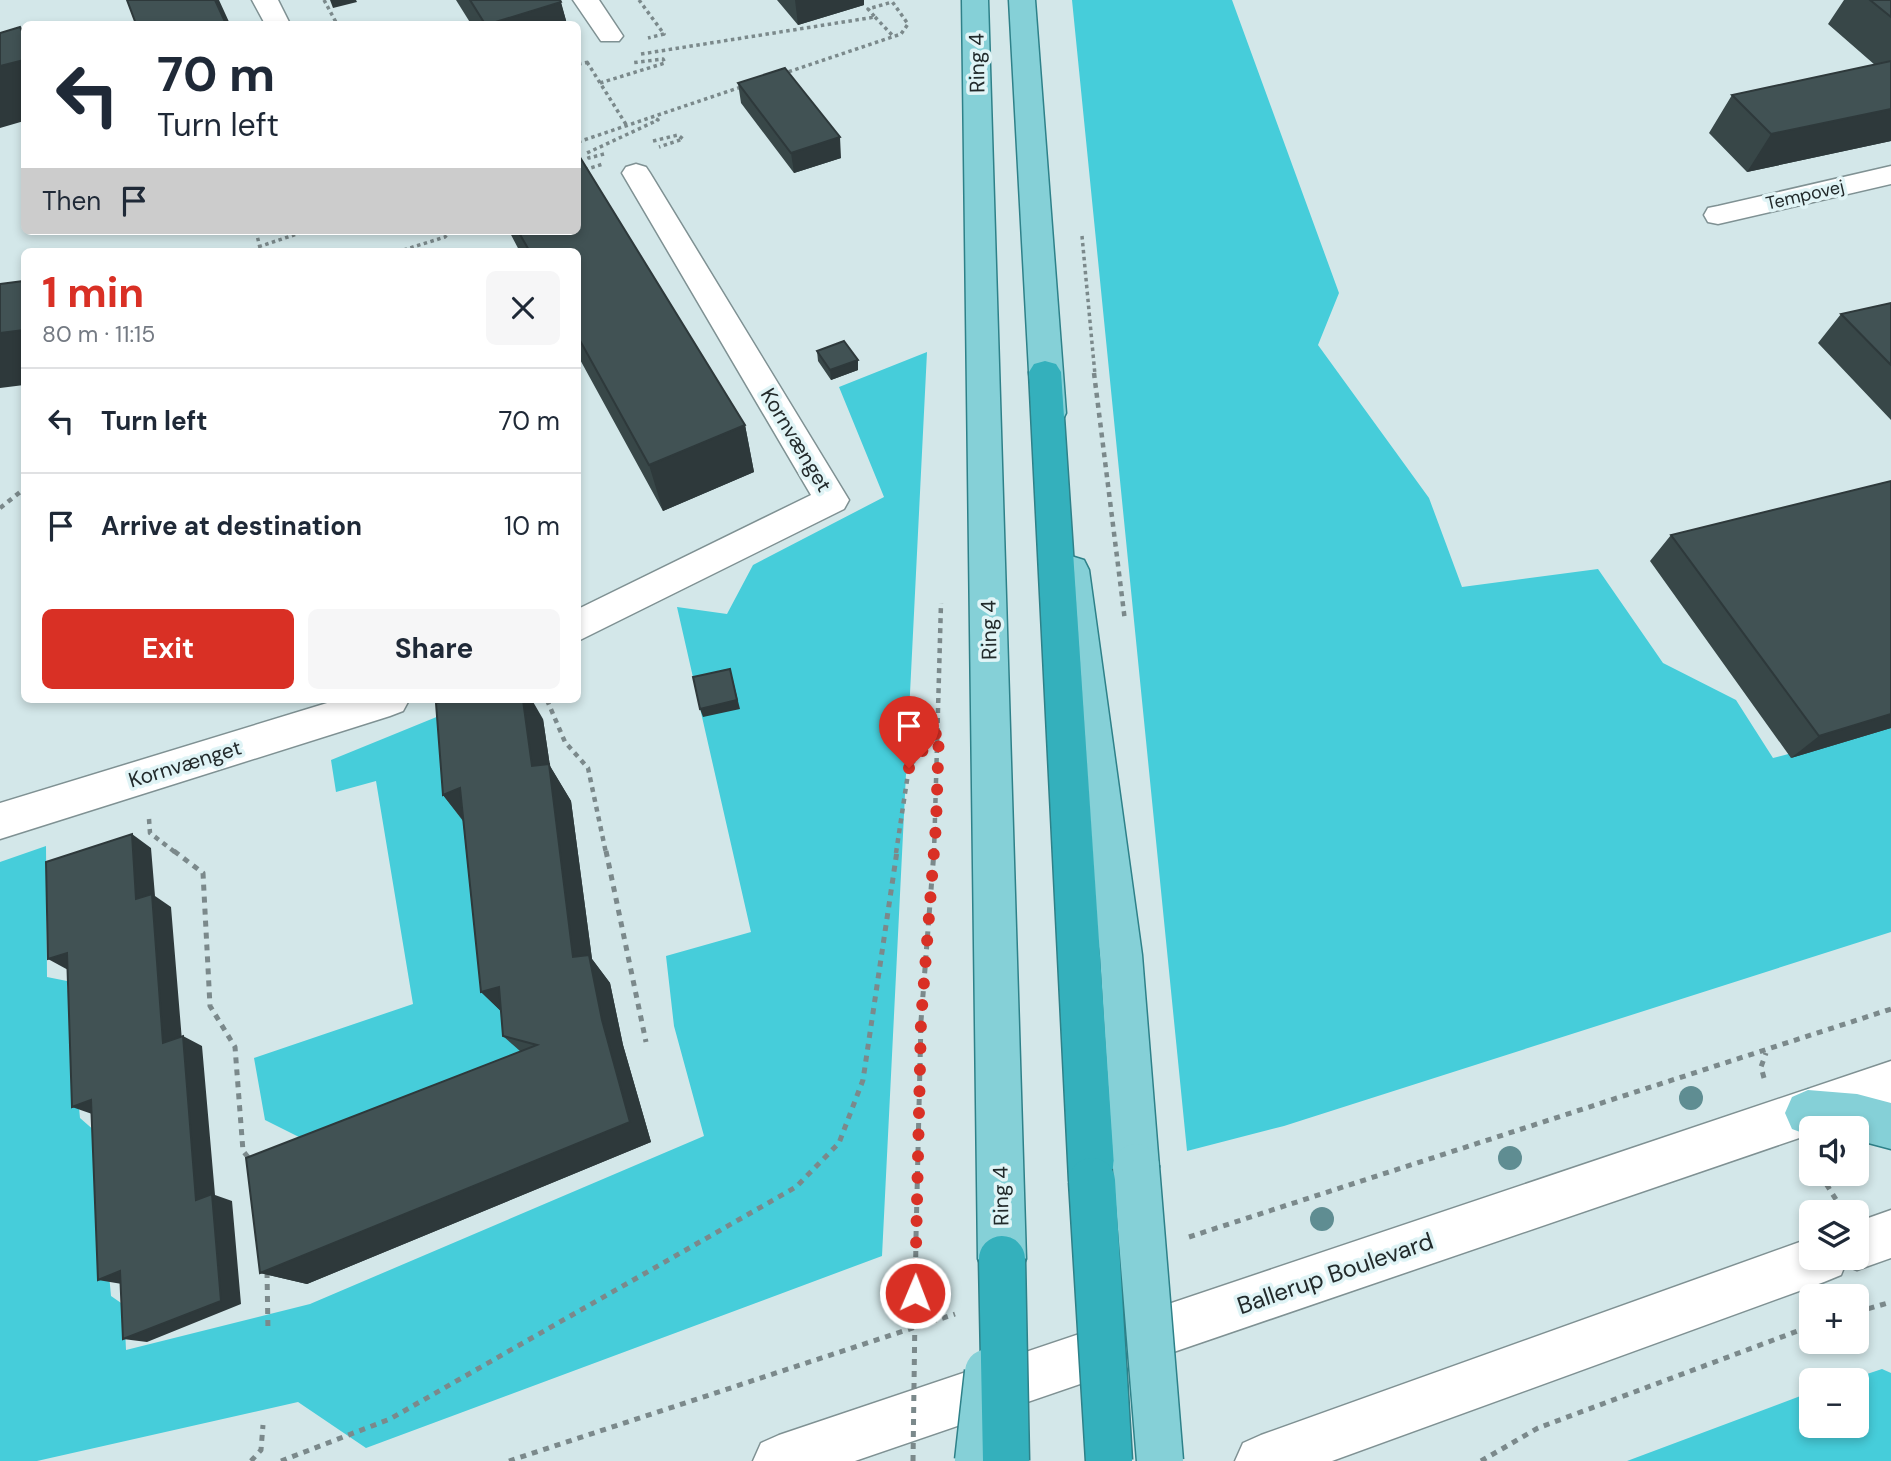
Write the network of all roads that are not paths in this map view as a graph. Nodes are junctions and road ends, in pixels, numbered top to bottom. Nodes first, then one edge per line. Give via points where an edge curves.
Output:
1 (265, 0) edge
2 (586, 0) edge
3 (975, 0) edge
4 (1022, 0) edge
5 (275, 21) edge
6 (610, 36) dead end
7 (636, 173) dead end
8 (1891, 175) edge
9 (1718, 215) dead end
10 (1045, 372) joint
11 (581, 625) edge
12 (374, 703) edge
13 (0, 821) edge
14 (1891, 1084) edge
15 (1808, 1113) junction
16 (1891, 1126) edge
17 (1114, 1174) junction
18 (1891, 1234) edge
19 (1869, 1242) edge
20 (1002, 1259) junction
21 (1799, 1267) edge
22 (779, 1461) edge
23 (978, 1461) edge
24 (1006, 1461) edge
25 (1109, 1461) edge
26 (1160, 1461) edge
27 (1261, 1461) edge

1 - 5 street
2 - 6 street
3 - 20 main road, Ring 4
4 - 10 main road
7 - 11 street, Kornvænget via 832,500
8 - 9 street, Tempovej
10 - 17 highway
12 - 13 street, Kornvænget
14 - 15 street, Ballerup Boulevard
15 - 16 main road via 1857,1117
15 - 22 street, Ballerup Boulevard
17 - 25 highway, bridge
17 - 26 main road, bridge
18 - 19 street
20 - 23 main road, Ring 4, bridge
20 - 24 highway, bridge
21 - 27 street

